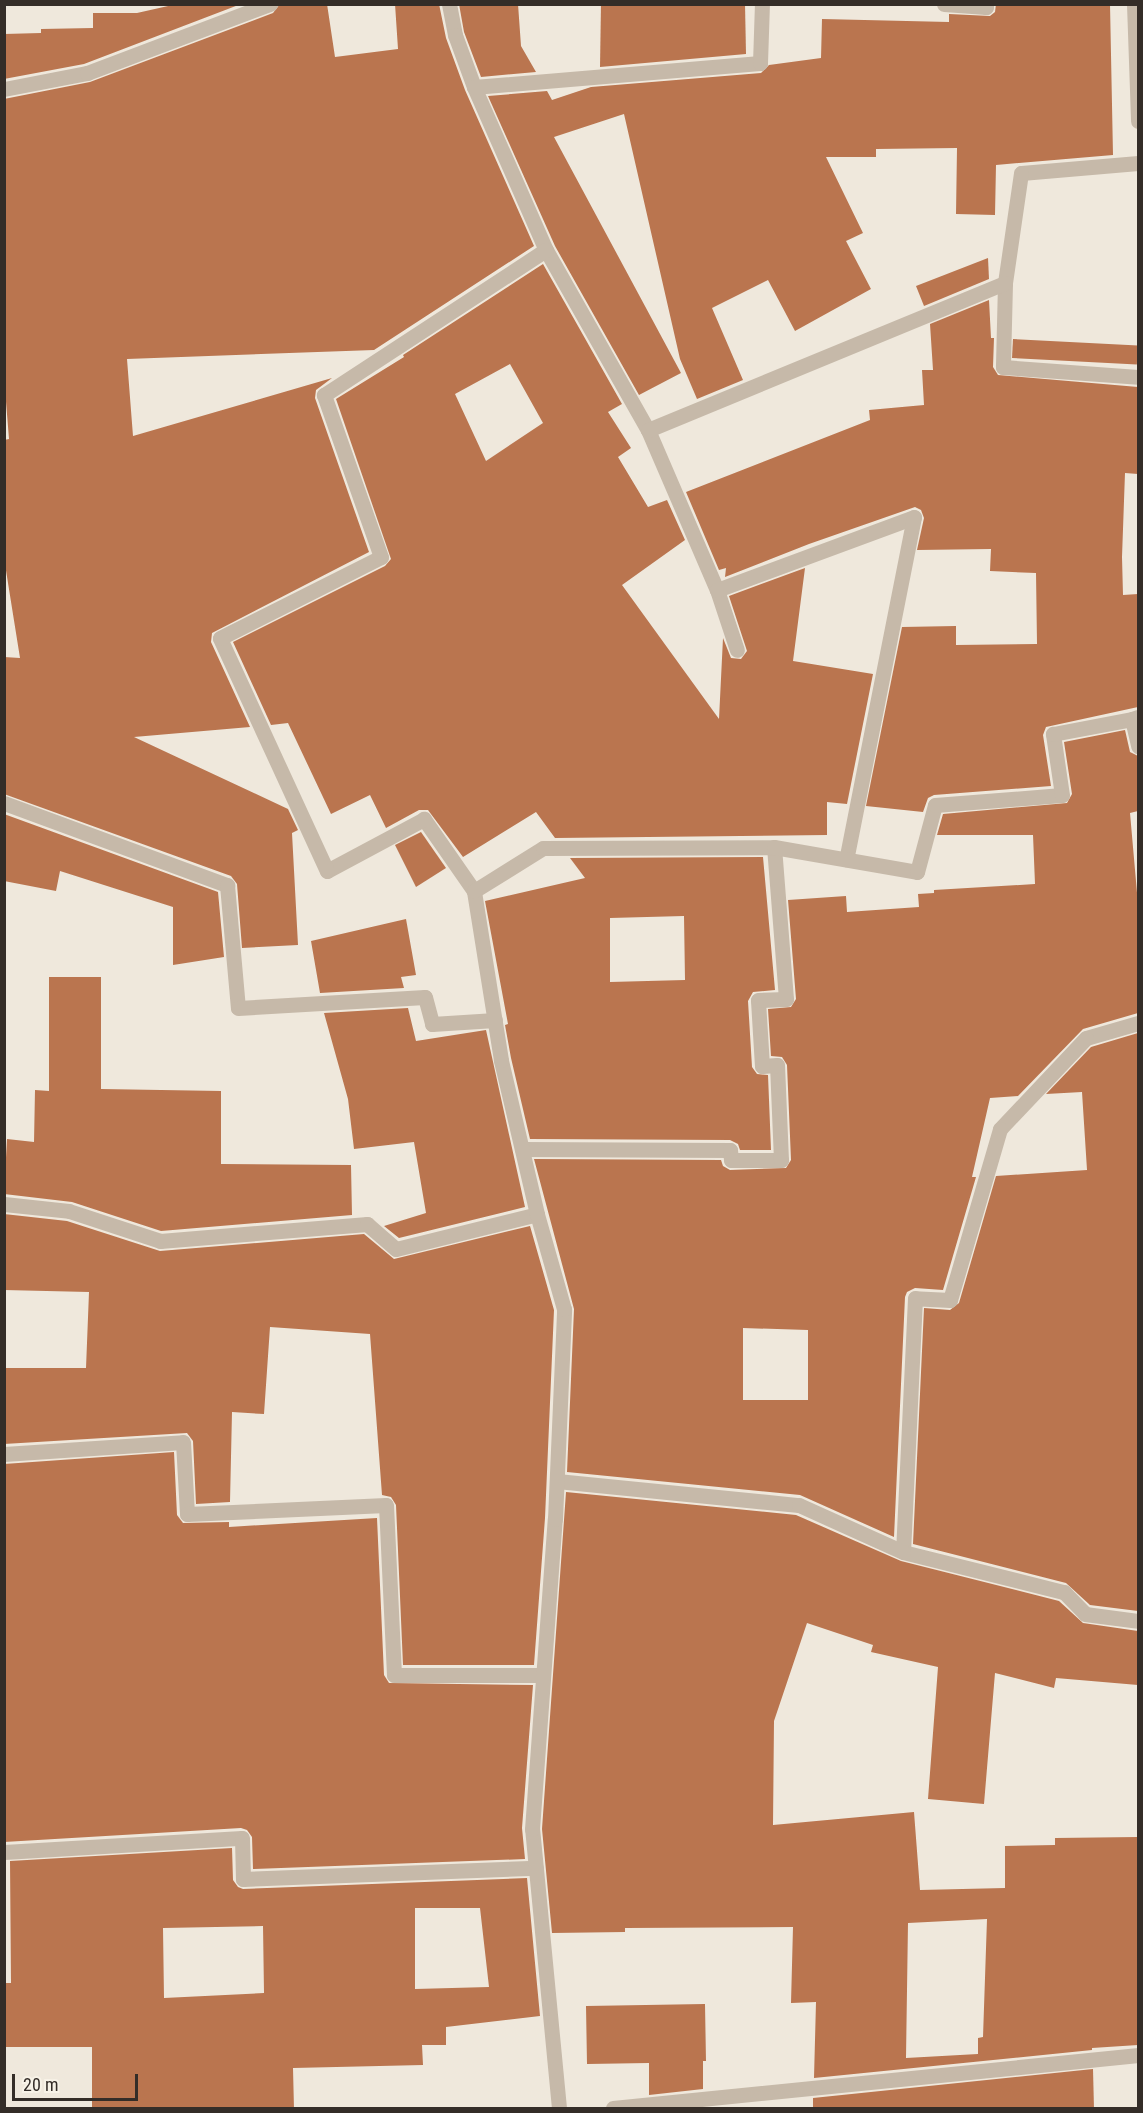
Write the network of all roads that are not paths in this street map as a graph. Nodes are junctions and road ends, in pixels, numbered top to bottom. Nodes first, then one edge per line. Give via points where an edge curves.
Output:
1 (270, 4) edge
2 (449, 4) edge
3 (762, 4) edge
4 (944, 4) edge
5 (986, 4) edge
6 (1134, 4) edge
7 (474, 87) junction
8 (4, 89) edge
9 (1138, 121) edge
10 (1138, 163) edge
11 (546, 250) junction
12 (1005, 283) junction
13 (1138, 377) edge
14 (648, 430) junction
15 (717, 590) junction
16 (737, 650) dead end
17 (1135, 718) edge
18 (1138, 746) edge
19 (4, 803) edge
20 (774, 847) junction
21 (846, 859) junction
22 (474, 891) junction
23 (495, 1020) junction
24 (1138, 1023) edge
25 (522, 1149) junction
26 (4, 1204) edge
27 (537, 1214) junction
28 (4, 1454) edge
29 (557, 1481) junction
30 (903, 1552) junction
31 (1138, 1621) edge
32 (543, 1675) junction
33 (4, 1852) edge
34 (536, 1868) junction
35 (1138, 2055) edge
36 (559, 2109) edge
37 (613, 2109) edge

1 - 8 street via 87,72
2 - 7 street via 455,35
3 - 7 street via 760,63
4 - 5 street
6 - 9 street
7 - 11 street
10 - 12 street via 1021,173
11 - 14 street
11 - 22 street via 324,395 381,557 220,638 327,871 424,819
12 - 13 street via 1003,367
12 - 14 street
14 - 15 street
15 - 16 street
15 - 21 street via 914,517
17 - 18 street
17 - 21 street via 1053,734 1062,795 935,805 917,872
19 - 23 street via 227,885 238,1008 425,997 432,1024
20 - 21 street
20 - 22 street via 543,848
20 - 25 street via 786,999 758,1000 762,1066 777,1065 781,1160 731,1160 730,1150
22 - 23 street
23 - 25 street
24 - 30 street via 1086,1038 1000,1129 950,1300 915,1298
25 - 27 street
26 - 27 street via 69,1211 160,1241 367,1224 396,1249
27 - 29 street via 564,1309
28 - 32 street via 183,1442 188,1514 386,1505 394,1675
29 - 30 street via 799,1505
29 - 32 street
30 - 31 street via 1064,1592 1085,1614
32 - 34 street via 532,1829
33 - 34 street via 242,1838 243,1879
34 - 36 street
35 - 37 street

